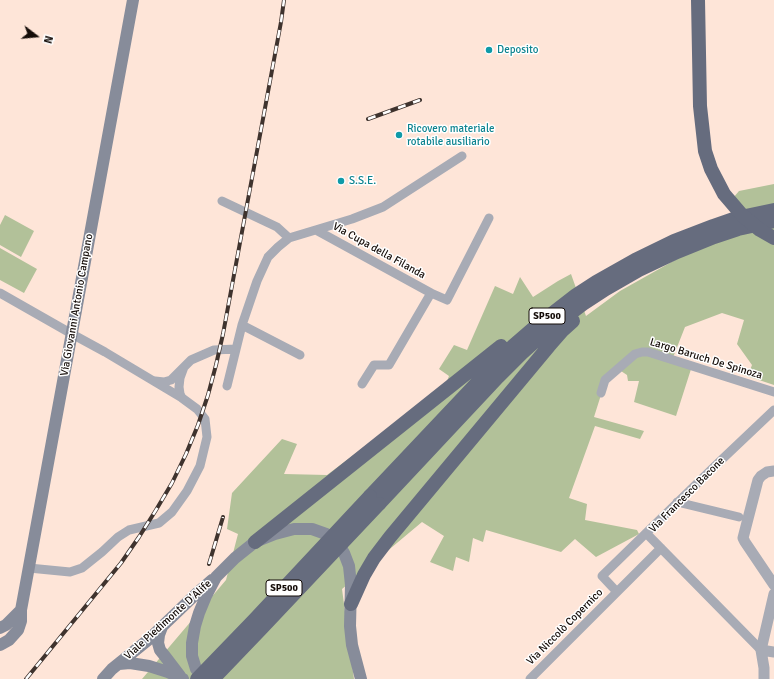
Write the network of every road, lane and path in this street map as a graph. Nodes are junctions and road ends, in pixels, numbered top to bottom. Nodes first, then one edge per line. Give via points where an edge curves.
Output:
1 (133, 0) edge
2 (698, 0) edge
3 (462, 156) dead end
4 (222, 201) dead end
5 (774, 210) edge
6 (489, 218) dead end
7 (774, 221) edge
8 (316, 230) junction
9 (289, 238) junction
10 (774, 238) edge
11 (639, 270) junction
12 (596, 282) junction
13 (0, 293) edge
14 (431, 293) junction
15 (242, 326) junction
16 (72, 334) junction
17 (236, 349) junction
18 (300, 355) dead end
19 (184, 367) junction
20 (152, 380) junction
21 (362, 384) dead end
22 (227, 386) dead end
23 (774, 392) edge
24 (601, 393) dead end
25 (182, 398) junction
26 (774, 410) edge
27 (774, 471) edge
28 (374, 500) junction
29 (677, 502) junction
30 (739, 517) dead end
31 (646, 533) junction
32 (255, 542) junction
33 (662, 548) junction
34 (29, 568) junction
35 (216, 577) junction
36 (774, 585) edge
37 (617, 592) junction
38 (774, 594) edge
39 (351, 604) junction
40 (21, 610) junction
41 (162, 627) junction
42 (0, 628) edge
43 (0, 645) edge
44 (761, 650) junction
45 (774, 652) edge
46 (119, 664) junction
47 (103, 679) edge
48 (183, 679) edge
49 (197, 679) edge
50 (205, 679) edge
51 (213, 679) edge
52 (361, 679) edge
53 (530, 679) edge
54 (764, 679) edge

1 - 16 main road, Via Giovanni Antonio Campano
2 - 10 highway, bridge via 700,106 705,152 724,194 742,215
3 - 8 street, Via Cupa della Filanda via 383,207
4 - 9 street via 277,227
5 - 12 highway, SP500 via 736,218 674,241
6 - 14 street, Via Cupa della Filanda via 447,300
7 - 11 highway, SP500 via 714,237
8 - 9 street, Via Cupa della Filanda
8 - 14 street, Via Cupa della Filanda
9 - 15 street, Via Cupa della Filanda via 268,257 256,281
11 - 28 highway, SP500 via 583,304 542,335
11 - 39 highway via 575,318 549,346 374,558
12 - 28 highway, SP500 via 555,310 514,345
12 - 32 highway via 566,294 545,308 485,360
13 - 16 street
14 - 21 street, Via Cupa della Filanda via 389,365 374,366
15 - 17 street, Via Cupa della Filanda
15 - 18 street
16 - 20 street
16 - 34 main road, Via Giovanni Antonio Campano
17 - 19 street via 214,350 191,360
17 - 22 street, Via Cupa della Filanda
19 - 20 street via 171,380
19 - 25 street via 179,387
20 - 25 street
23 - 24 street, Largo Baruch De Spinoza via 642,352 635,354 605,380
25 - 34 street via 206,419 207,437 200,466 172,512 159,523 129,530 82,568 70,572
26 - 29 street, Via Francesco Bacone
27 - 36 street via 767,472 758,480 743,538
28 - 49 highway, SP500, bridge
28 - 51 highway, SP500, bridge via 243,649
29 - 30 street
29 - 31 street, Via Francesco Bacone
31 - 33 street, Via Francesco Bacone
31 - 37 street, Via Niccolò Copernico via 602,576
32 - 35 main road
32 - 39 main road via 294,529 312,529 326,534 338,542 349,566
33 - 37 street, Via Niccolò Copernico
33 - 44 street, Via Francesco Bacone
34 - 40 main road, Via Giovanni Antonio Campano
35 - 41 main road, Viale Piedimonte D'Alife
35 - 50 main road via 199,613 192,642 192,656 196,669
37 - 53 street, Via Niccolò Copernico
38 - 44 street
39 - 52 main road via 352,645
40 - 42 main road
40 - 43 main road, Via Giovanni Antonio Campano via 18,630
41 - 46 main road, Viale Piedimonte D'Alife
41 - 48 main road via 158,643 160,650
44 - 45 street
44 - 54 street
46 - 47 main road, Viale Piedimonte D'Alife
46 - 48 main road via 149,666

